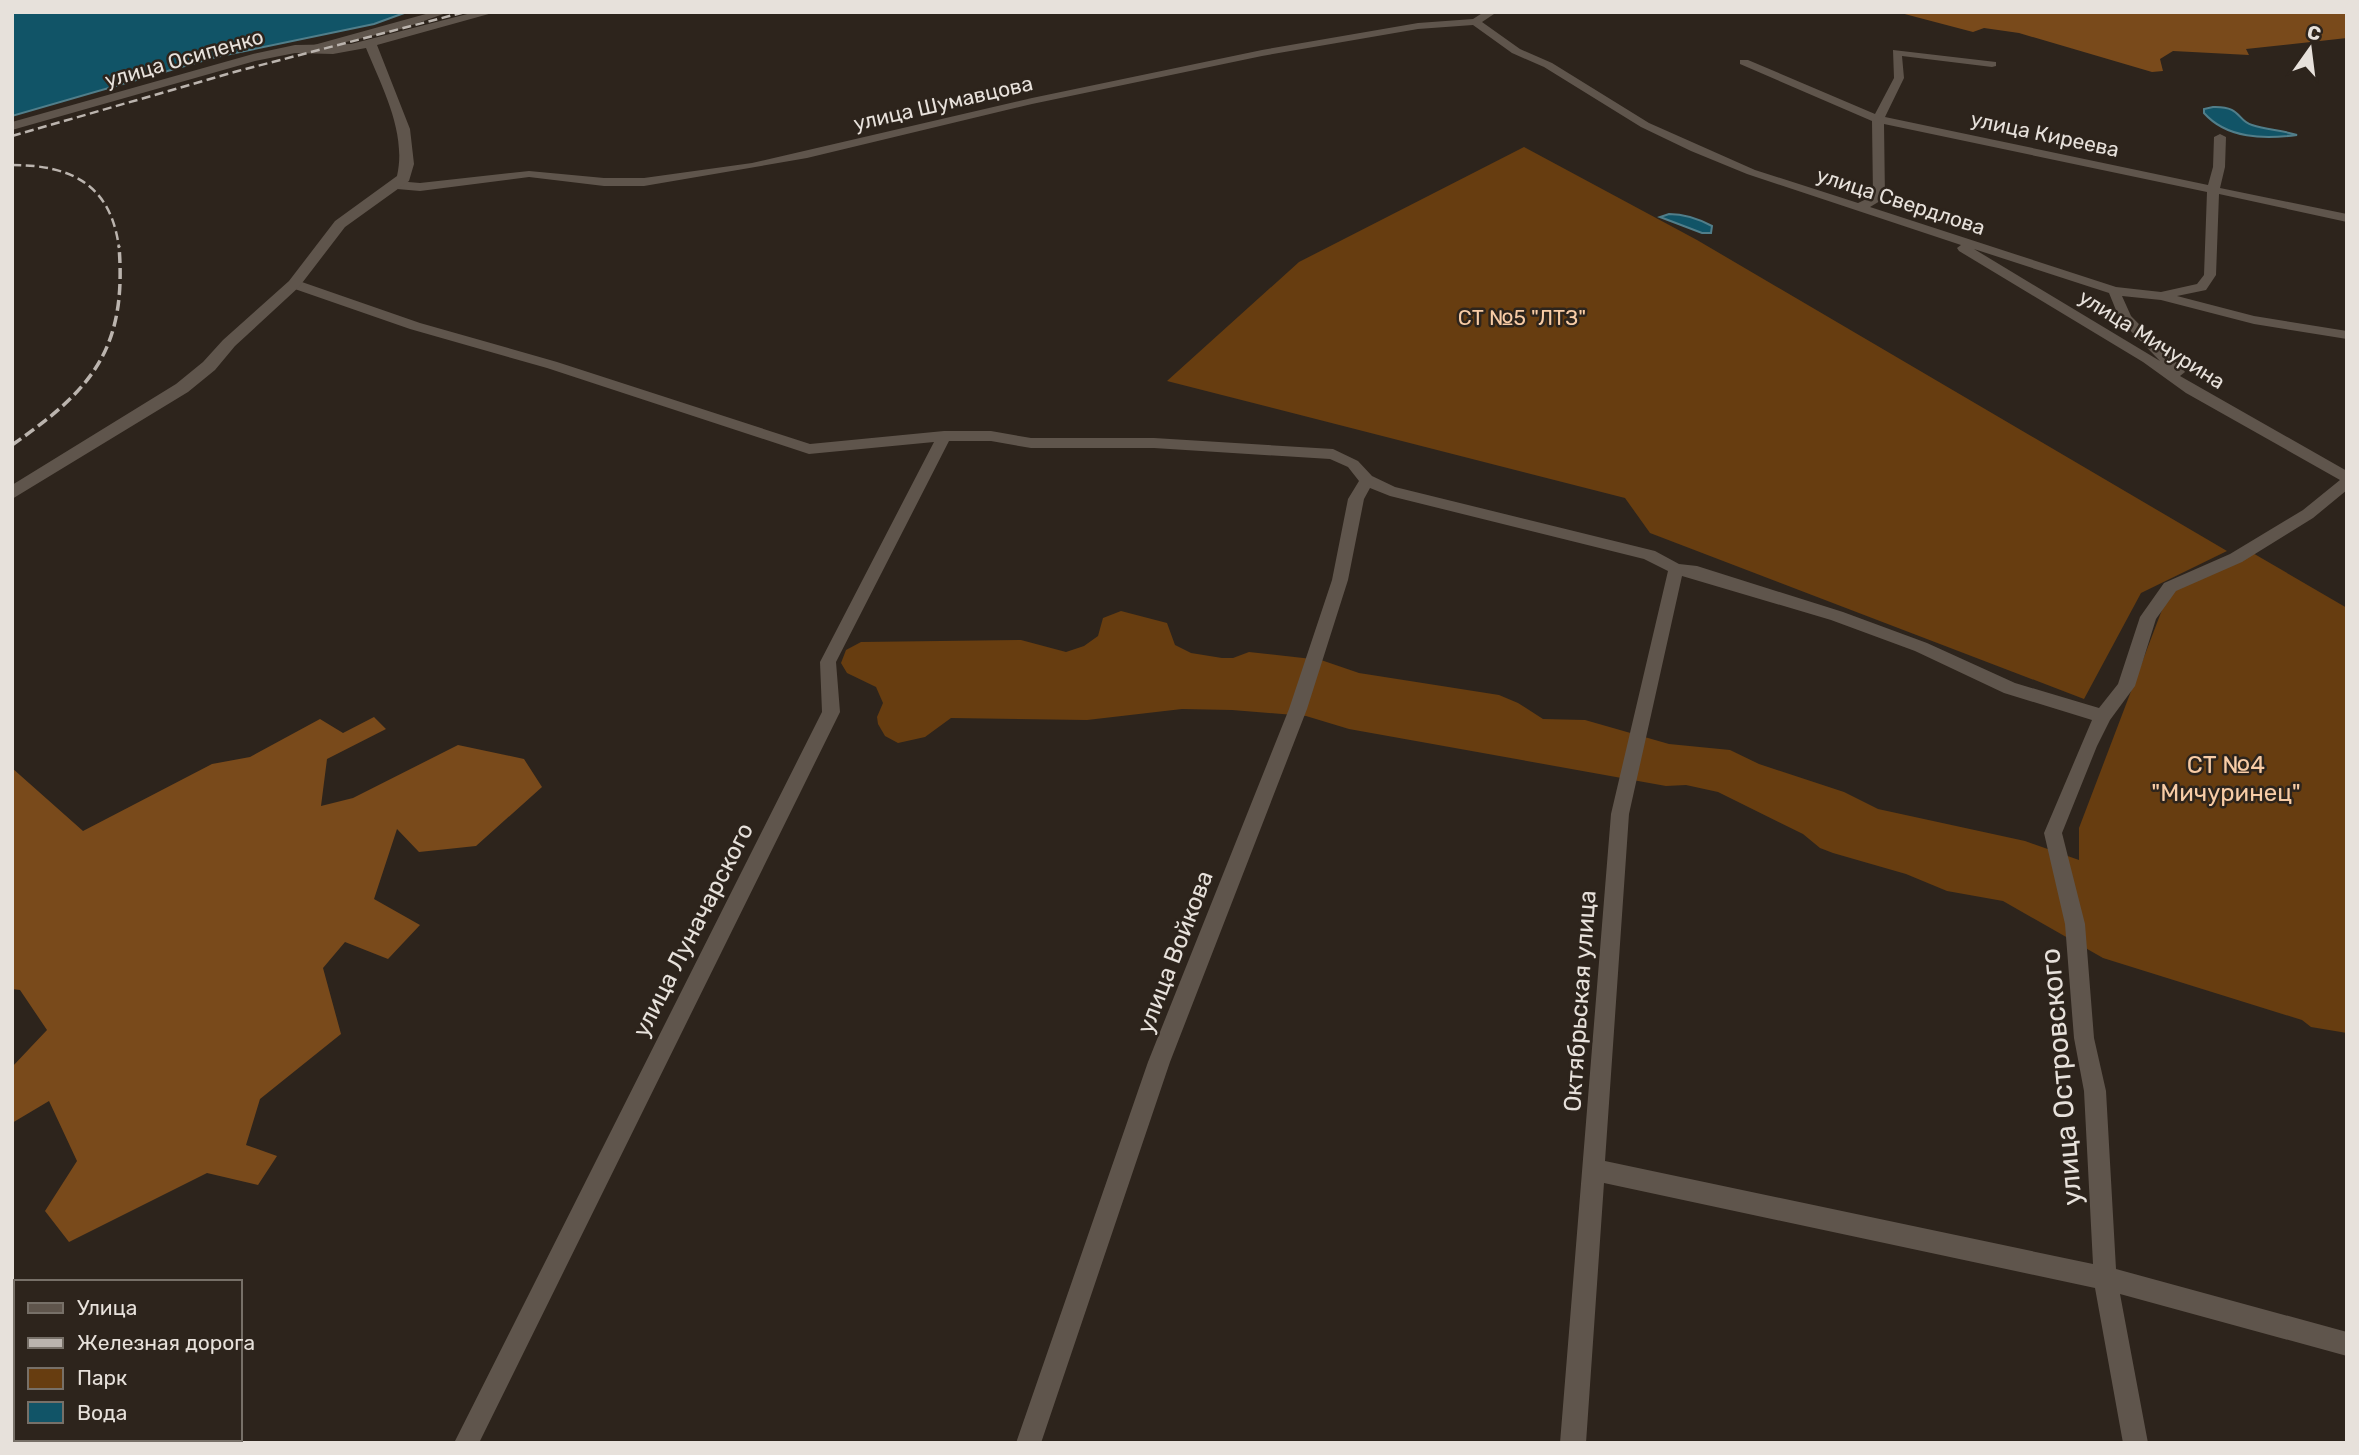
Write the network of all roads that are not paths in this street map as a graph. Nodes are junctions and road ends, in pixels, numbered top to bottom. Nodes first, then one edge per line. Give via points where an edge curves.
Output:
1 (444, 12) edge
2 (490, 12) edge
3 (1492, 12) edge
4 (1475, 22) junction
5 (370, 43) junction
6 (308, 48) junction
7 (1744, 62) dead end
8 (1992, 64) dead end
9 (1878, 119) junction
10 (12, 127) edge
11 (2220, 137) dead end
12 (397, 185) junction
13 (2213, 190) junction
14 (1860, 207) junction
15 (2347, 218) edge
16 (1936, 232) junction
17 (294, 284) junction
18 (2114, 291) junction
19 (2161, 296) junction
20 (2347, 335) edge
21 (2191, 390) junction
22 (944, 436) junction
23 (1367, 480) junction
24 (2347, 480) edge
25 (12, 493) edge
26 (1676, 569) junction
27 (2103, 716) junction
28 (1593, 1170) junction
29 (2105, 1278) junction
30 (2347, 1344) edge
31 (466, 1443) edge
32 (1028, 1443) edge
33 (1573, 1443) edge
34 (2136, 1443) edge

1 - 6 street
2 - 5 street, улица Осипенко
3 - 4 street, улица Шумавцова
4 - 12 street, улица Шумавцова via 1419,26 1262,53 751,166 644,182 529,174 420,187
4 - 14 street, улица Свердлова via 1516,51 1548,65 1645,125 1751,172
5 - 6 street, улица Осипенко via 333,50
5 - 12 street via 404,128 407,170
6 - 10 street, улица Осипенко via 253,58
7 - 9 street, улица Киреева
8 - 9 street via 1897,51 1899,78
9 - 13 street, улица Киреева
9 - 14 street via 1879,198
11 - 13 street
12 - 17 street via 340,224
13 - 15 street, улица Киреева
13 - 19 street via 2210,275 2201,286
14 - 16 street, улица Свердлова
16 - 18 street, улица Свердлова
16 - 21 street, улица Мичурина via 2148,359
17 - 22 street via 809,449
17 - 25 street via 182,388
18 - 19 street, улица Свердлова
18 - 21 street via 2126,317
19 - 20 street, улица Свердлова via 2254,320
21 - 24 street, улица Мичурина
22 - 23 street via 1333,454 1353,464
22 - 31 street, улица Луначарского via 828,662 831,712
23 - 26 street via 1390,491 1649,555
23 - 32 street, улица Войкова via 1356,499 1340,580 1298,709 1159,1062
24 - 27 street, улица Островского via 2308,514 2236,558 2169,587 2148,617 2126,686
26 - 27 street via 1837,616 2010,688
26 - 28 street, Октябрьская улица via 1620,814
27 - 29 street, улица Островского via 2053,833 2075,924 2084,1038 2095,1091
28 - 29 street
28 - 33 street, Октябрьская улица
29 - 30 street
29 - 34 street, улица Островского

